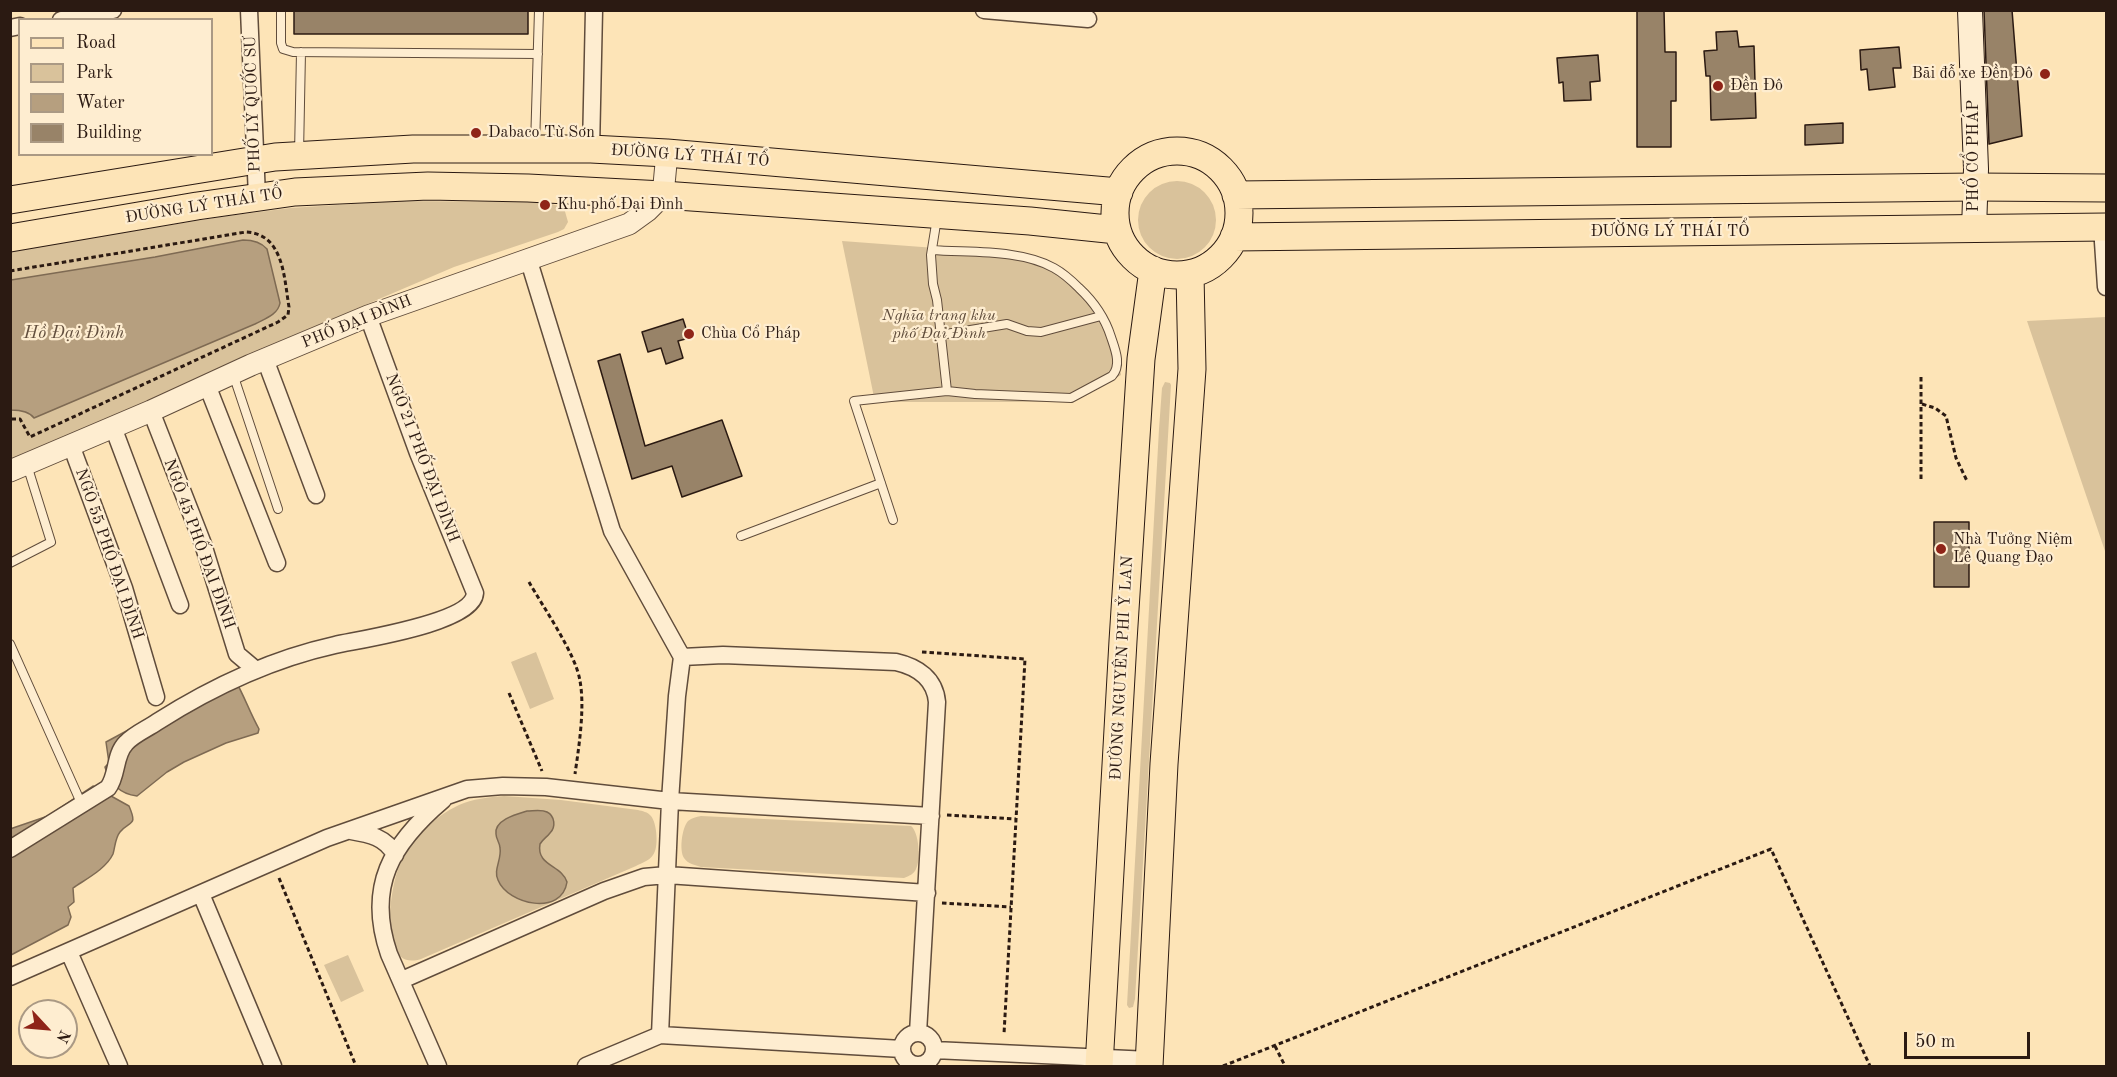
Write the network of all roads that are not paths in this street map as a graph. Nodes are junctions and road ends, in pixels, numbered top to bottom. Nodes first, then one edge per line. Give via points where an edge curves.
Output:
1 (113, 10) edge
2 (249, 10) edge
3 (281, 10) edge
4 (540, 10) edge
5 (594, 10) edge
6 (984, 10) edge
7 (1970, 10) edge
8 (86, 13) edge
9 (68, 18) edge
10 (1088, 19) dead end
11 (301, 52) junction
12 (538, 54) junction
13 (591, 149) junction
14 (535, 150) junction
15 (667, 153) junction
16 (299, 154) junction
17 (254, 160) junction
18 (1976, 187) junction
19 (2106, 188) edge
20 (1119, 192) junction
21 (663, 195) junction
22 (1236, 195) junction
23 (256, 197) junction
24 (10, 200) edge
25 (937, 214) junction
26 (2104, 227) edge
27 (1117, 230) junction
28 (1974, 230) junction
29 (1234, 237) junction
30 (10, 238) edge
31 (932, 250) junction
32 (528, 258) junction
33 (1153, 270) junction
34 (1190, 274) junction
35 (2106, 287) edge
36 (368, 316) junction
37 (1101, 316) junction
38 (940, 335) junction
39 (265, 359) junction
40 (233, 373) junction
41 (207, 385) junction
42 (947, 391) junction
43 (151, 411) junction
44 (113, 427) junction
45 (71, 445) junction
46 (19, 468) edge
47 (881, 483) junction
48 (316, 495) dead end
49 (278, 509) dead end
50 (893, 520) dead end
51 (741, 536) dead end
52 (10, 563) edge
53 (277, 563) dead end
54 (180, 605) dead end
55 (10, 644) edge
56 (682, 657) junction
57 (256, 670) junction
58 (156, 697) dead end
59 (451, 793) junction
60 (670, 801) junction
61 (82, 805) junction
62 (939, 815) junction
63 (349, 830) junction
64 (10, 849) edge
65 (395, 855) junction
66 (667, 875) junction
67 (927, 893) junction
68 (201, 894) junction
69 (69, 952) junction
70 (10, 977) edge
71 (402, 980) junction
72 (918, 1033) junction
73 (660, 1035) junction
74 (902, 1049) junction
75 (934, 1050) junction
76 (1099, 1062) edge
77 (1150, 1063) edge
78 (119, 1066) edge
79 (273, 1066) edge
80 (438, 1066) edge
81 (586, 1066) edge
82 (916, 1066) edge

1 - 8 street
2 - 17 street, PHỐ LÝ QUỐC SƯ
3 - 11 lane via 282,47
4 - 12 lane
5 - 13 street
6 - 10 street
7 - 18 main road, PHỐ CỔ PHÁP
8 - 9 street
11 - 12 lane
11 - 16 lane
12 - 14 lane
13 - 14 main road, ĐƯỜNG LÝ THÁI TỔ
13 - 15 main road, ĐƯỜNG LÝ THÁI TỔ
14 - 16 main road, ĐƯỜNG LÝ THÁI TỔ via 413,149
15 - 20 main road, ĐƯỜNG LÝ THÁI TỔ
15 - 21 street
16 - 17 main road, ĐƯỜNG LÝ THÁI TỔ
17 - 23 street, PHỐ LÝ QUỐC SƯ
17 - 24 main road, ĐƯỜNG LÝ THÁI TỔ
18 - 19 main road
18 - 22 main road
18 - 28 main road, PHỐ CỔ PHÁP
20 - 22 main road via 1142,162 1179,151 1214,164 1224,172
20 - 27 main road
21 - 23 main road, ĐƯỜNG LÝ THÁI TỔ via 428,186
21 - 25 main road, ĐƯỜNG LÝ THÁI TỔ
21 - 32 street, PHỐ ĐẠI ĐÌNH via 629,224
22 - 29 main road via 1239,216
23 - 30 main road, ĐƯỜNG LÝ THÁI TỔ
25 - 27 main road, ĐƯỜNG LÝ THÁI TỔ
25 - 31 lane
26 - 28 main road, ĐƯỜNG LÝ THÁI TỔ
26 - 35 street
27 - 33 main road via 1132,256
28 - 29 main road, ĐƯỜNG LÝ THÁI TỔ
29 - 34 main road via 1220,258
31 - 37 lane via 1034,259 1063,273
31 - 38 lane
32 - 36 street, PHỐ ĐẠI ĐÌNH
32 - 56 street via 612,531
33 - 34 main road via 1168,275
33 - 76 main road, ĐƯỜNG NGUYÊN PHI Ỷ LAN via 1141,359
34 - 77 main road via 1192,369 1164,764
36 - 39 street, PHỐ ĐẠI ĐÌNH
36 - 57 street, NGÕ 21 PHỐ ĐẠI ĐÌNH via 475,599 457,613 426,625 332,645
37 - 38 lane via 1041,332 1007,324
37 - 42 lane via 1111,335 1117,368 1112,376 1077,396 1062,399
38 - 42 lane
39 - 40 street, PHỐ ĐẠI ĐÌNH
39 - 48 street
40 - 41 street, PHỐ ĐẠI ĐÌNH
40 - 49 lane
41 - 43 street, PHỐ ĐẠI ĐÌNH
41 - 53 street
42 - 47 lane via 854,401
43 - 44 street, PHỐ ĐẠI ĐÌNH
43 - 57 street, NGÕ 45 PHỐ ĐẠI ĐÌNH via 203,544 237,654
44 - 45 street, PHỐ ĐẠI ĐÌNH
44 - 54 street
45 - 46 street, PHỐ ĐẠI ĐÌNH
45 - 58 street, NGÕ 55 PHỐ ĐẠI ĐÌNH via 124,588
46 - 52 lane via 51,542
47 - 50 lane
47 - 51 lane
55 - 61 lane
56 - 60 street
56 - 62 street via 896,662 916,668 936,694
57 - 61 street via 181,707 128,741 121,750 113,781
59 - 60 street via 486,786 546,787
59 - 63 street
59 - 65 street via 411,831
60 - 62 street
60 - 66 street
61 - 64 street
62 - 67 street
63 - 65 street via 378,837 387,842
63 - 68 street
65 - 71 street via 382,883 379,901 383,935
66 - 67 street
66 - 71 street via 644,877 604,891
66 - 73 street
67 - 72 street
68 - 69 street
68 - 79 street
69 - 70 street
69 - 78 street
71 - 80 street
72 - 74 street via 907,1037
72 - 75 street via 932,1040
73 - 74 street
73 - 81 street
74 - 82 street via 907,1061
75 - 76 street
75 - 82 street via 930,1060
76 - 77 street

